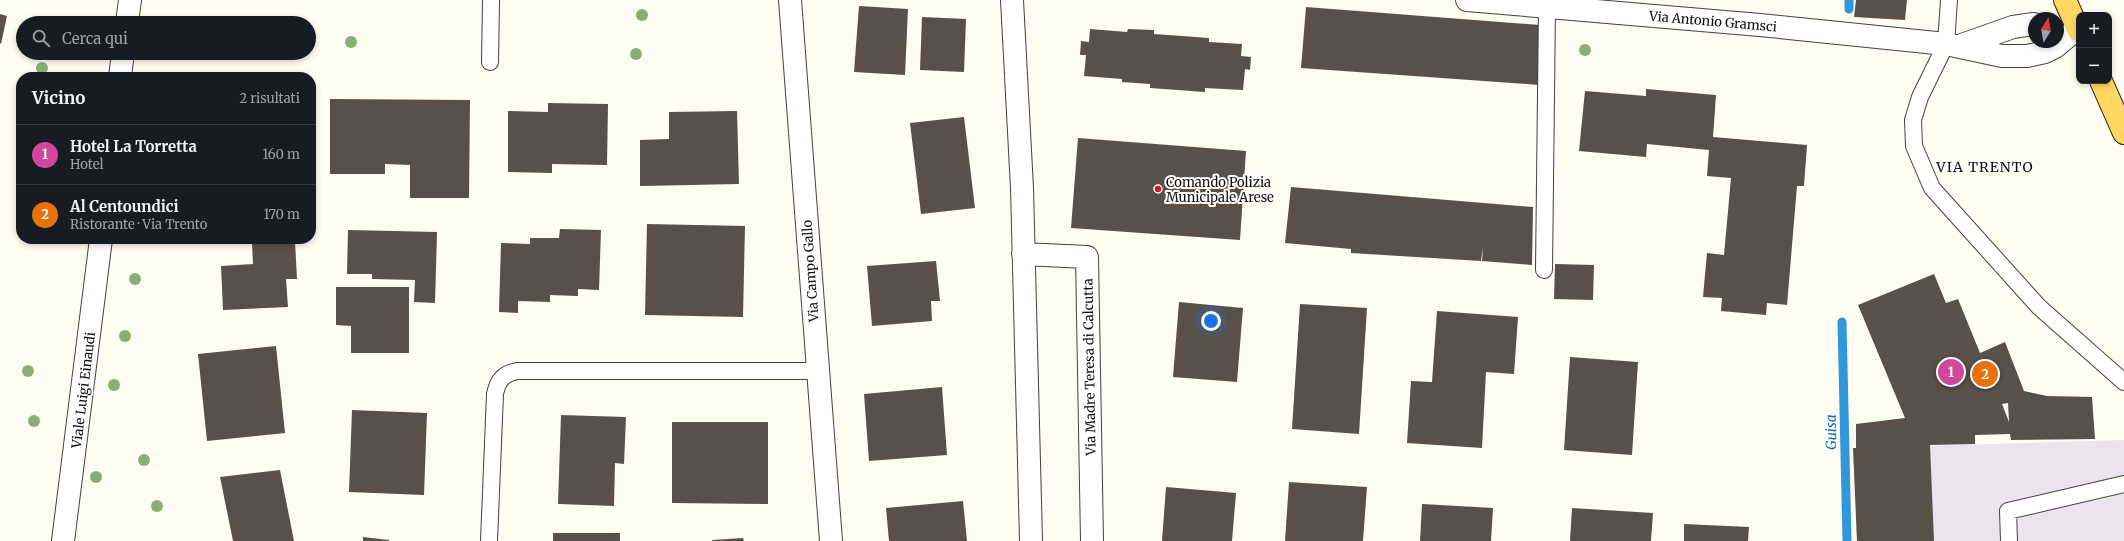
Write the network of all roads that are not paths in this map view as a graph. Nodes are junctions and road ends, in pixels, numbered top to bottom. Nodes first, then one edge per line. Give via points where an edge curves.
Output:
1 (130, 0) edge
2 (491, 0) edge
3 (790, 0) edge
4 (1012, 0) edge
5 (1467, 0) edge
6 (1949, 0) edge
7 (2065, 0) edge
8 (1547, 7) junction
9 (128, 16) edge
10 (2028, 25) edge
11 (2072, 28) edge
12 (1953, 45) junction
13 (122, 60) edge
14 (490, 62) dead end
15 (121, 72) edge
16 (2102, 84) edge
17 (2124, 133) edge
18 (100, 244) edge
19 (1023, 254) junction
20 (1544, 270) dead end
21 (818, 370) junction
22 (2124, 382) edge
23 (2124, 484) edge
24 (63, 541) edge
25 (489, 541) edge
26 (831, 541) edge
27 (1031, 541) edge
28 (1092, 541) edge
29 (2009, 541) edge

1 - 9 street
2 - 14 lane
3 - 21 street, Via Campo Gallo
4 - 19 street
5 - 8 street, Via Antonio Gramsci
6 - 12 lane
7 - 11 main road
8 - 12 street, Via Antonio Gramsci
8 - 20 lane
10 - 12 street, Via Antonio Gramsci
11 - 12 street, Via Antonio Gramsci via 2055,47 2046,52 2027,56 2002,56
12 - 22 lane via 1920,97 1913,120 1914,146 1932,188 2038,307
13 - 15 street
16 - 17 main road
18 - 24 street, Viale Luigi Einaudi
19 - 27 street
19 - 28 street, Via Madre Teresa di Calcutta via 1087,257
21 - 25 lane via 507,373 497,384 495,394
21 - 26 street, Via Campo Gallo
23 - 29 lane via 2008,511

